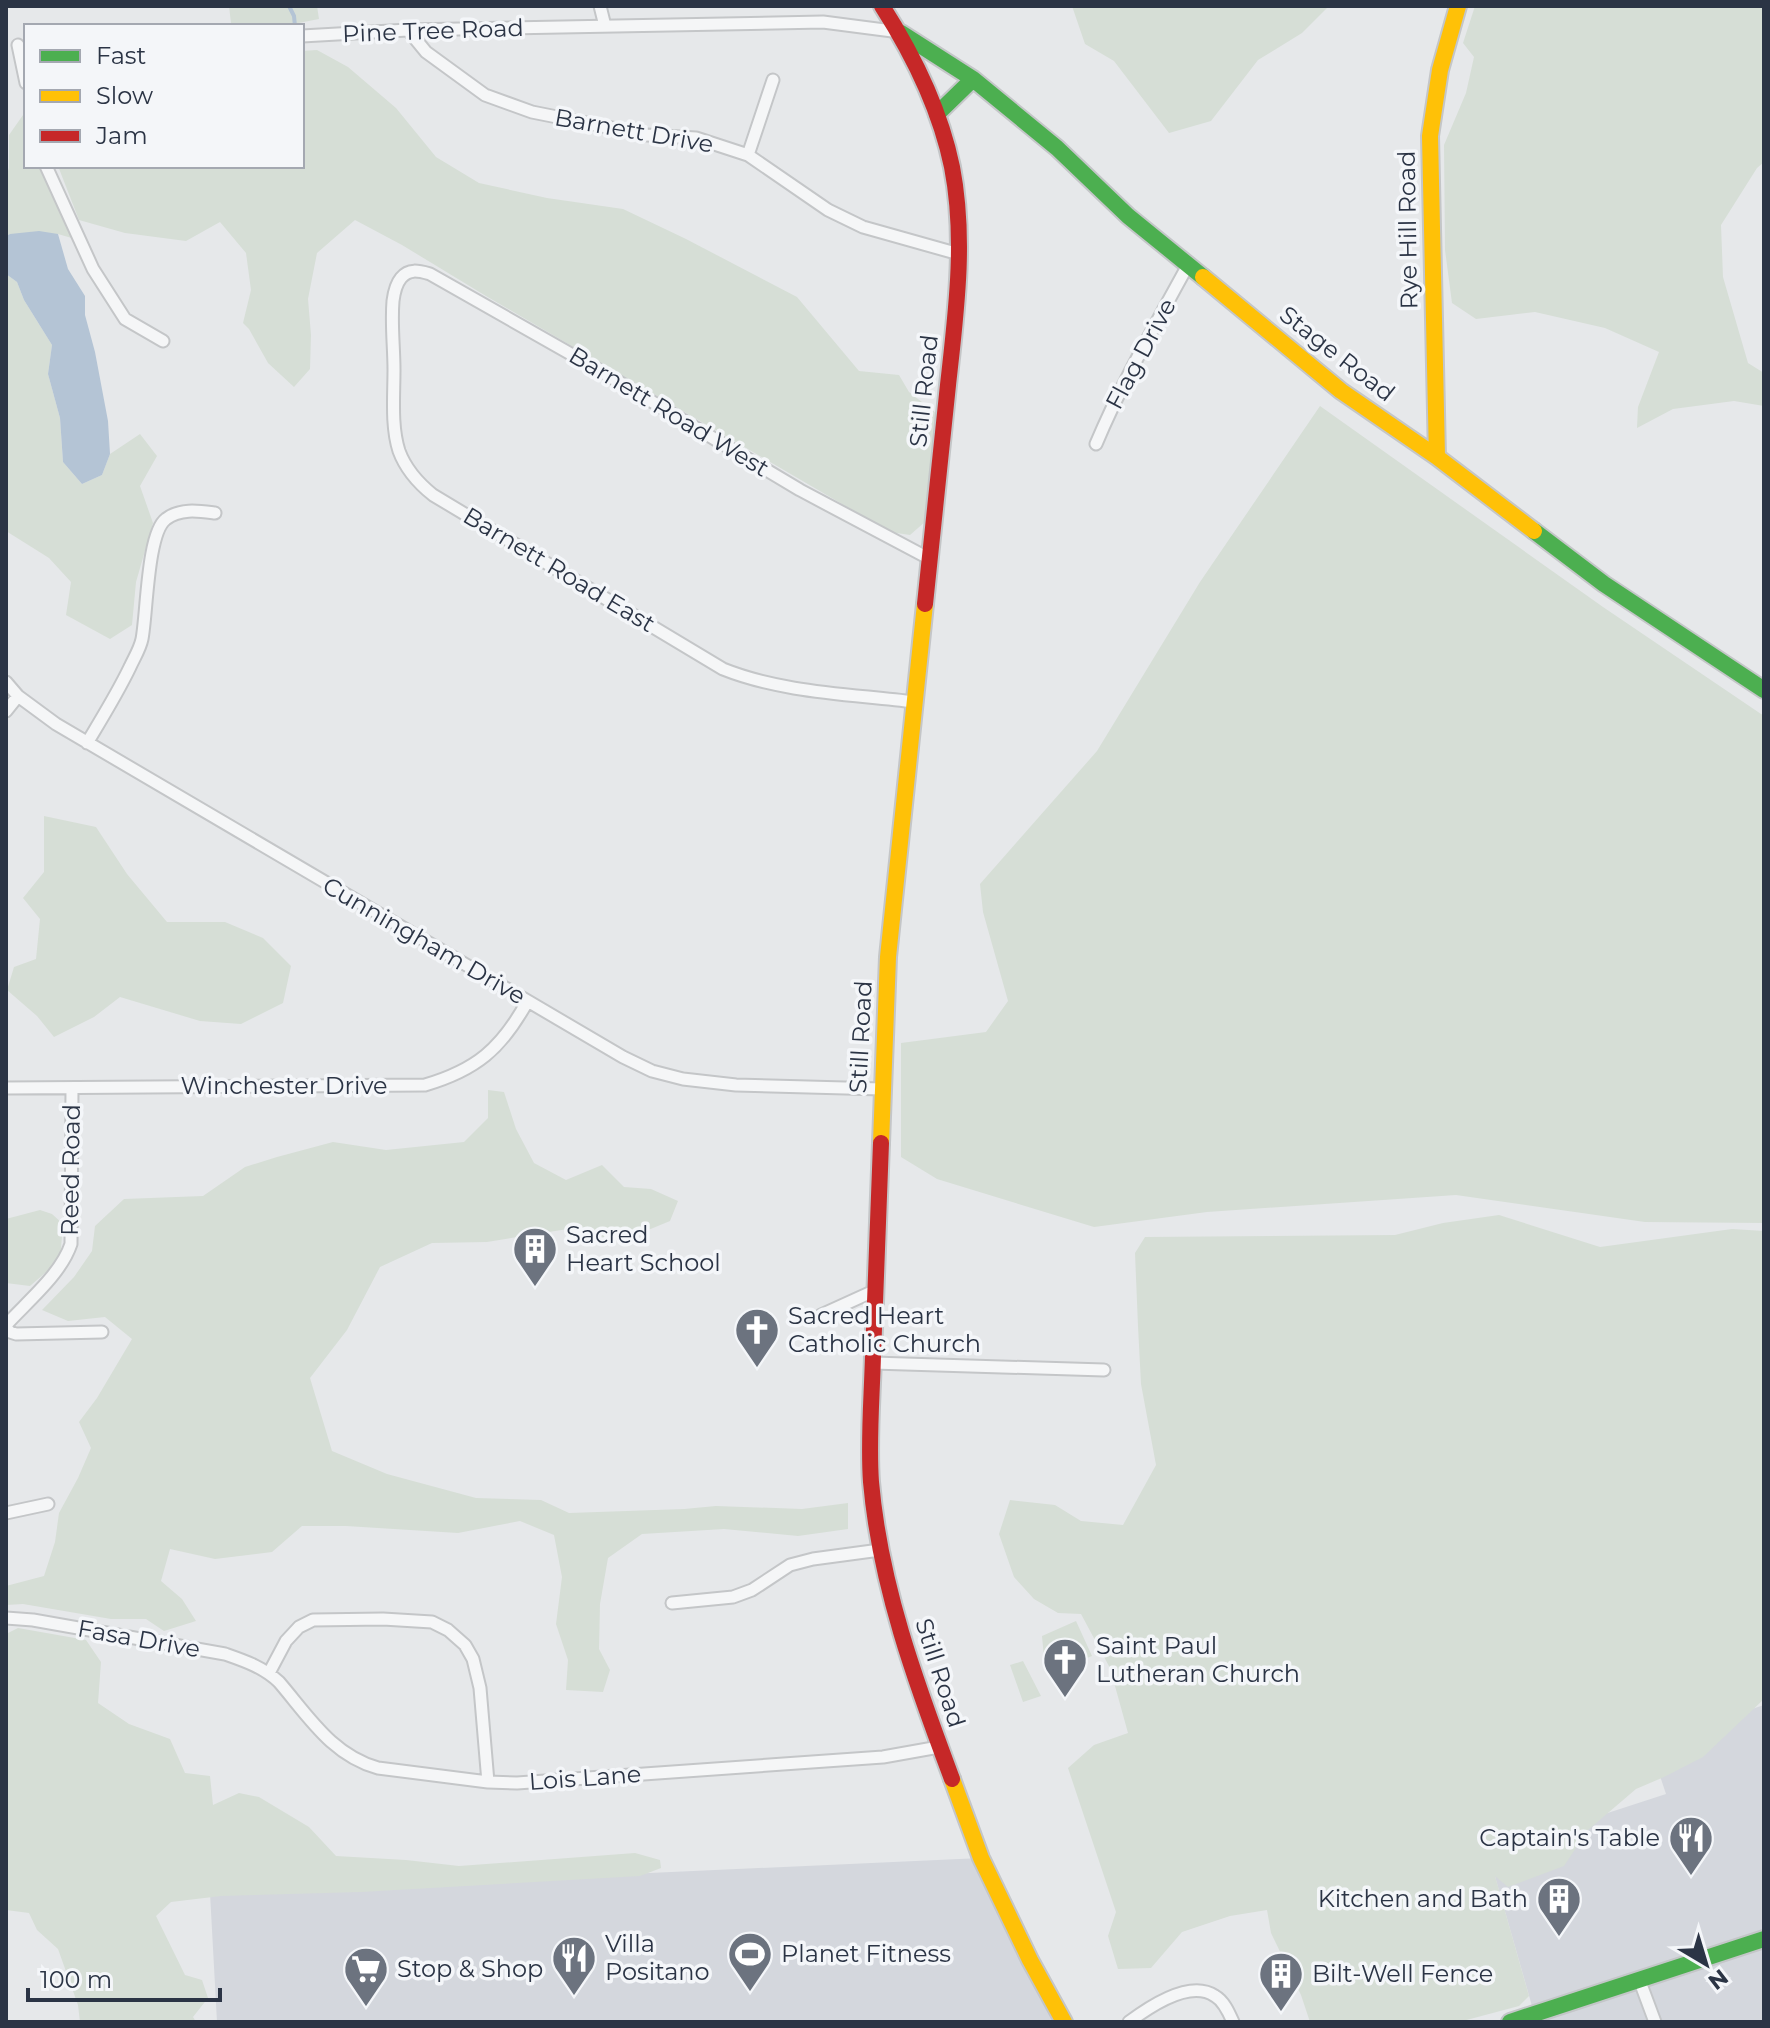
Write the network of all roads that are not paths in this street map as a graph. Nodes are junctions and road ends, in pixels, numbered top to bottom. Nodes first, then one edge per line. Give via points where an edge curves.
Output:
1 (600, 6) edge
2 (882, 6) edge
3 (1458, 6) edge
4 (605, 26) junction
5 (408, 30) junction
6 (900, 32) junction
7 (304, 36) edge
8 (17, 45) edge
9 (24, 75) edge
10 (973, 79) junction
11 (773, 80) dead end
12 (937, 114) junction
13 (748, 155) junction
14 (47, 168) edge
15 (959, 254) junction
16 (1188, 265) junction
17 (407, 273) joint
18 (163, 341) dead end
19 (1096, 444) dead end
20 (1437, 457) junction
21 (215, 513) dead end
22 (930, 559) junction
23 (6, 682) edge
24 (1764, 690) edge
25 (18, 696) junction
26 (914, 702) junction
27 (6, 711) edge
28 (87, 743) junction
29 (527, 1002) junction
30 (6, 1088) edge
31 (72, 1088) junction
32 (882, 1089) junction
33 (876, 1290) junction
34 (821, 1315) dead end
35 (6, 1326) edge
36 (102, 1332) dead end
37 (873, 1363) junction
38 (1104, 1370) dead end
39 (48, 1504) dead end
40 (6, 1513) edge
41 (880, 1550) junction
42 (672, 1603) dead end
43 (6, 1618) edge
44 (269, 1673) junction
45 (939, 1747) junction
46 (488, 1782) junction
47 (1764, 1939) edge
48 (1639, 1979) junction
49 (1064, 2022) edge
50 (1129, 2022) edge
51 (1233, 2022) edge
52 (1510, 2022) edge
53 (1655, 2022) edge

1 - 4 street
2 - 6 main road
3 - 20 main road, Rye Hill Road via 1446,42 1430,136
4 - 5 street, Pine Tree Road
4 - 6 street, Pine Tree Road via 823,22
5 - 7 street, Pine Tree Road
5 - 13 street, Barnett Drive via 426,52 494,99 647,135 696,138
6 - 10 main road, Stage Road
6 - 12 main road, Still Road
8 - 9 street
10 - 12 main road
10 - 16 main road, Stage Road
11 - 13 street
12 - 15 main road, Still Road via 956,193
13 - 15 street, Barnett Drive via 828,210 863,227
14 - 18 street via 93,269 125,319
15 - 22 main road, Still Road
16 - 19 street, Flag Drive
16 - 20 main road, Stage Road via 1341,391
17 - 22 street, Barnett Road West via 430,274 800,490
17 - 26 street, Barnett Road East via 393,300 395,425 403,460 421,485 723,669 779,685
20 - 24 main road, Stage Road via 1604,584
21 - 28 street via 181,512 160,527 141,642
22 - 26 main road, Still Road
23 - 25 street, Cunningham Drive
25 - 27 street
25 - 28 street, Cunningham Drive
26 - 32 main road, Still Road via 888,957
28 - 29 street, Cunningham Drive
29 - 31 street, Winchester Drive via 500,1043 478,1062 425,1085
29 - 32 street, Cunningham Drive via 623,1057 683,1079
30 - 31 street, Winchester Drive
31 - 35 street, Reed Road via 71,1244 60,1267
32 - 33 main road, Still Road
33 - 34 street
33 - 37 main road, Still Road
35 - 36 street via 16,1334
37 - 38 street
37 - 41 main road, Still Road via 871,1480
39 - 40 street
41 - 42 street via 790,1565 733,1597
41 - 45 main road, Still Road
43 - 44 street, Fasa Drive via 225,1654
44 - 46 street, Lois Lane via 335,1747 361,1763
44 - 46 street via 286,1641 313,1620 432,1622 465,1645 473,1659
45 - 46 street, Lois Lane via 883,1757
45 - 49 main road, Still Road via 981,1858
47 - 48 main road
48 - 52 main road
48 - 53 street
50 - 51 street via 1158,2002 1200,1991 1215,1996

